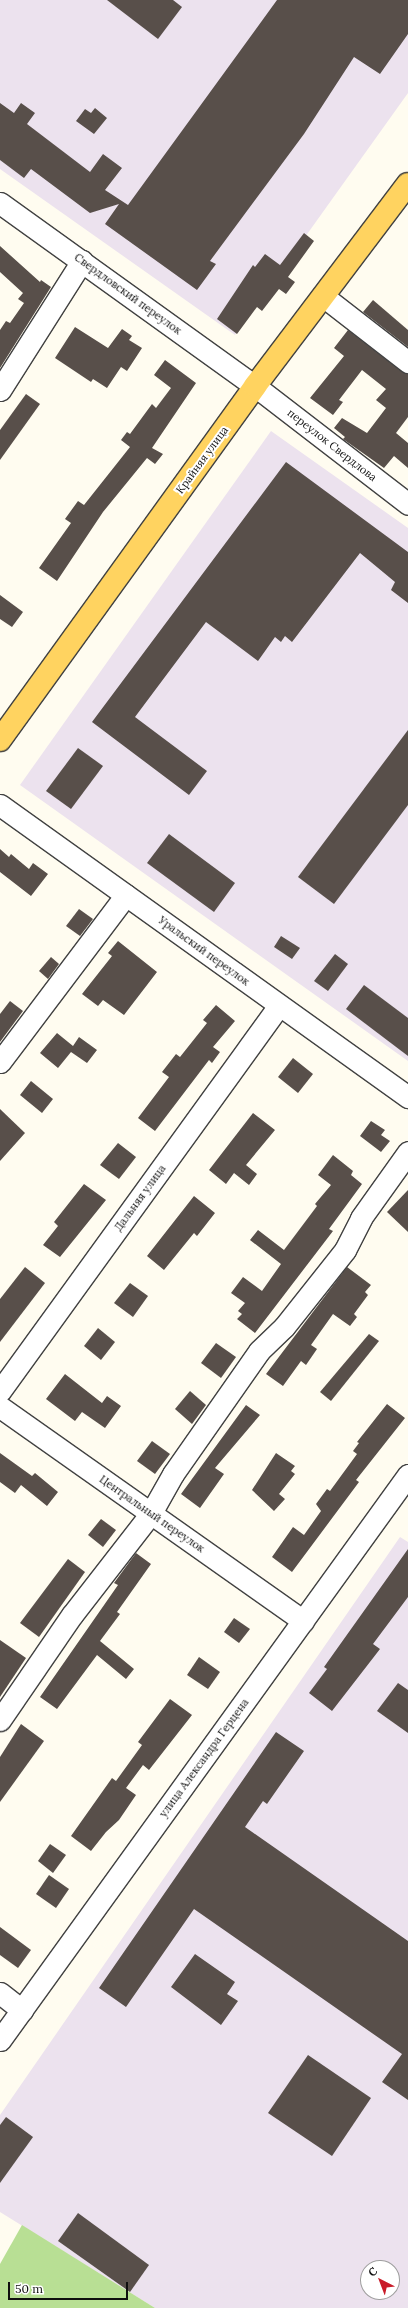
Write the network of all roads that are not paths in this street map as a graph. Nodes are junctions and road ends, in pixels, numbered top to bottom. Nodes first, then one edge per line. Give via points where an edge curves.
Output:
1 (408, 184) edge
2 (0, 203) edge
3 (82, 261) junction
4 (323, 296) junction
5 (408, 362) edge
6 (255, 386) junction
7 (0, 390) edge
8 (408, 504) edge
9 (0, 740) edge
10 (0, 805) edge
11 (126, 895) junction
12 (279, 1005) junction
13 (0, 1062) edge
14 (408, 1097) edge
15 (408, 1152) edge
16 (0, 1391) edge
17 (0, 1407) edge
18 (408, 1475) edge
19 (151, 1513) junction
20 (303, 1621) junction
21 (0, 1720) edge
22 (0, 1994) edge
23 (22, 2010) junction
24 (0, 2040) edge

1 - 4 main road, Крайняя улица
2 - 3 street, Свердловский переулок
3 - 6 street, Свердловский переулок
3 - 7 street
4 - 5 street
4 - 6 main road, Крайняя улица
6 - 8 street, переулок Свердлова
6 - 9 main road, Крайняя улица
10 - 11 street, Уральский переулок
11 - 12 street, Уральский переулок
11 - 13 street
12 - 14 street, Уральский переулок
12 - 16 street, Дальняя улица
15 - 19 street via 361,1218 345,1250 284,1327 259,1351 173,1474
17 - 19 street, Центральный переулок
18 - 20 street, улица Александра Герцена
19 - 20 street, Центральный переулок
19 - 21 street via 72,1615
20 - 23 street, улица Александра Герцена
22 - 23 street
23 - 24 street, улица Александра Герцена

